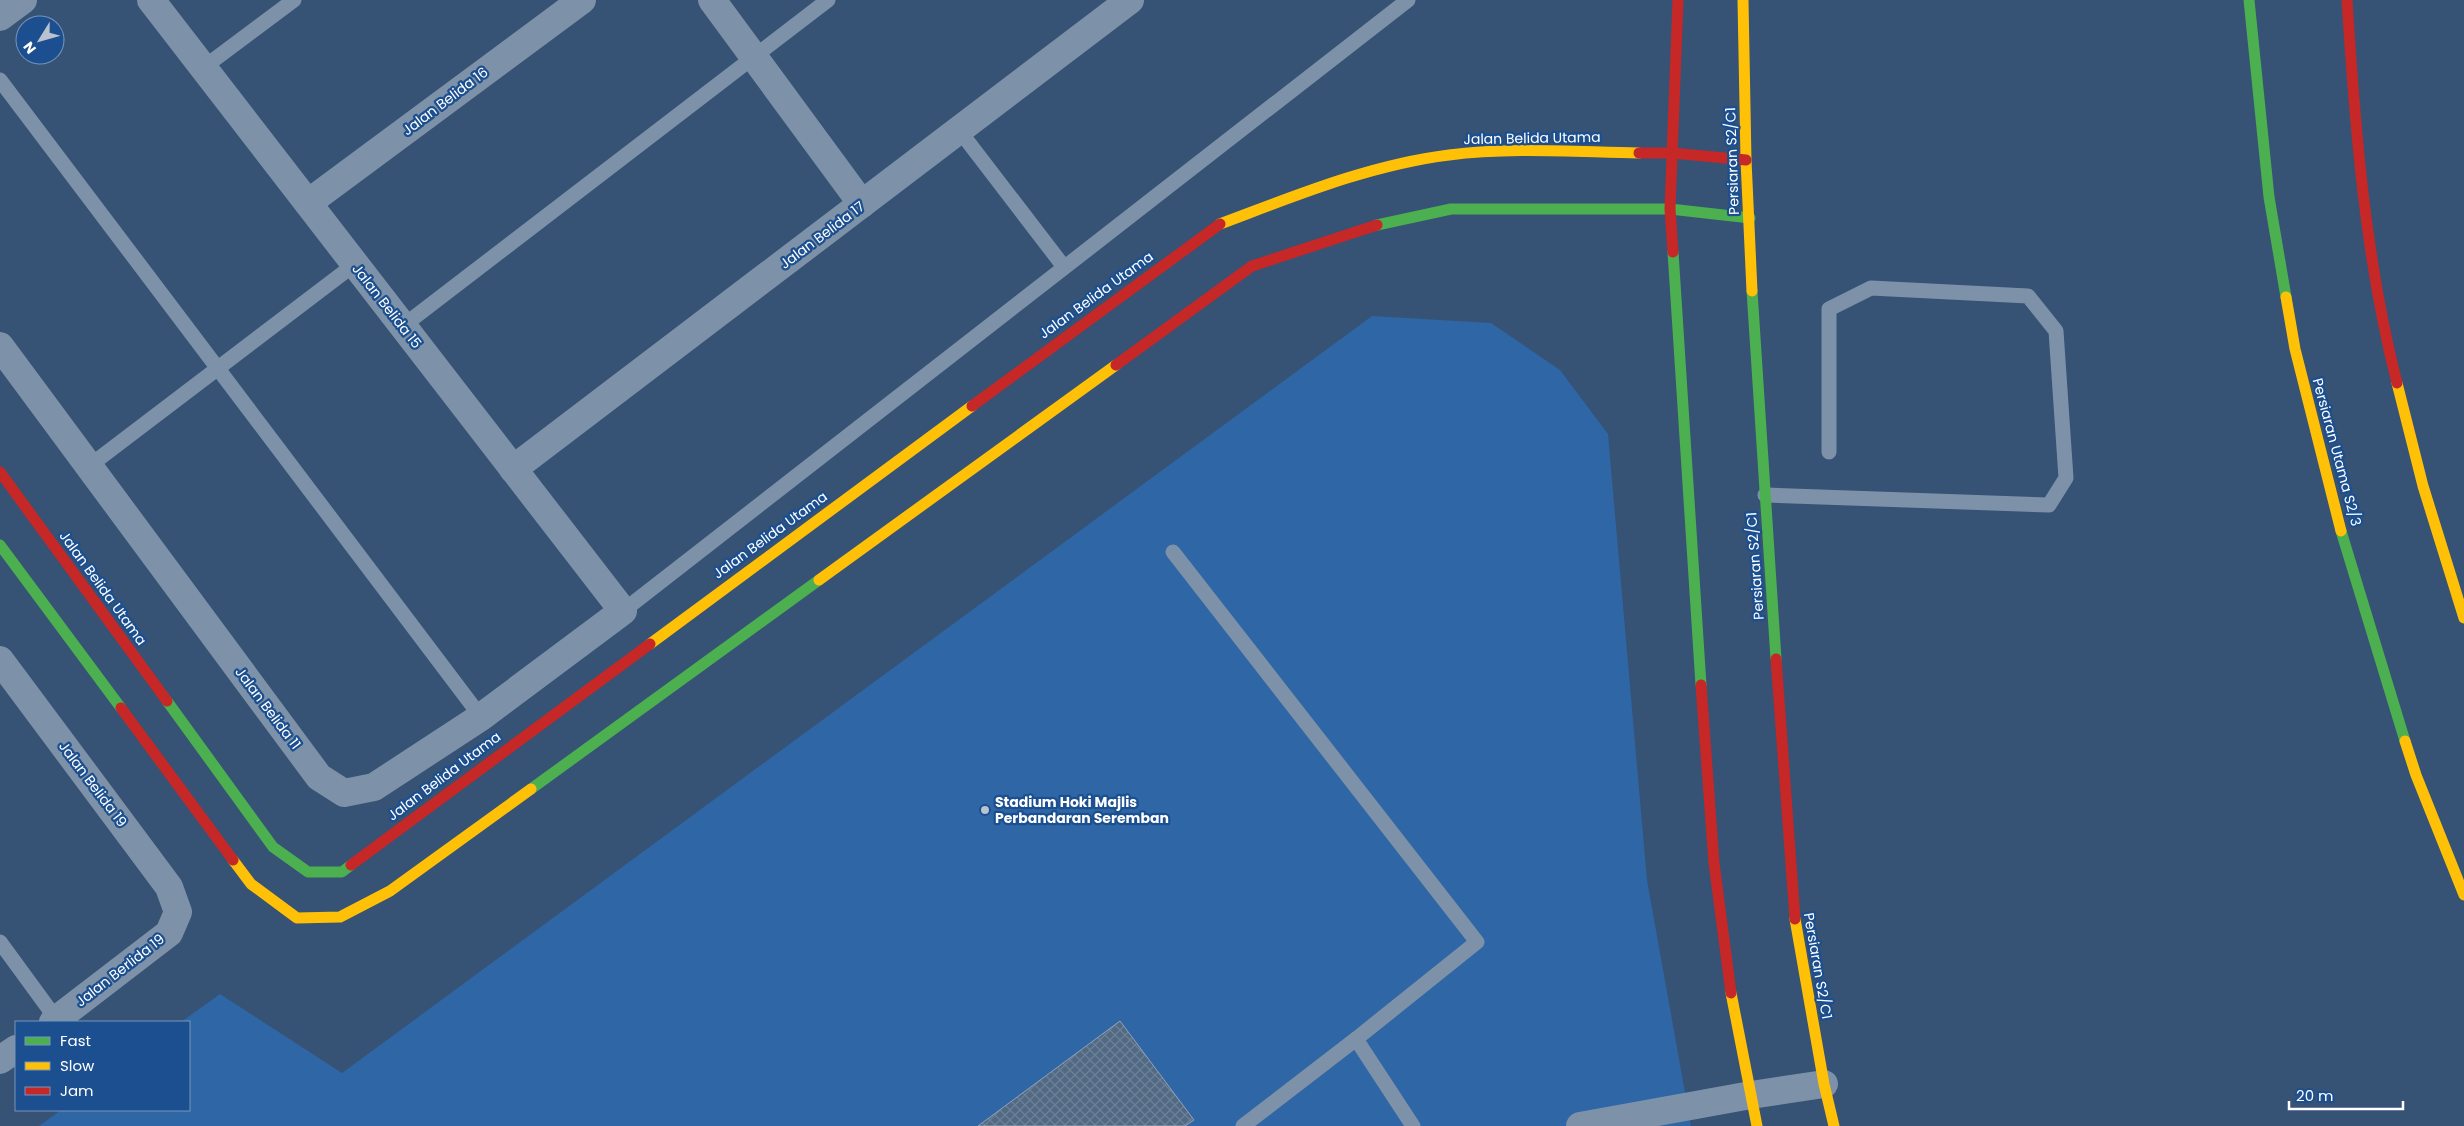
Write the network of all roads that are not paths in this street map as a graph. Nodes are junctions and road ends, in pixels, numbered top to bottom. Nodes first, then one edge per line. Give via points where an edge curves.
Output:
1 (23, 0) edge
2 (151, 0) edge
3 (294, 0) edge
4 (582, 0) edge
5 (712, 0) edge
6 (828, 0) edge
7 (1130, 0) edge
8 (1408, 0) edge
9 (1678, 0) edge
10 (1742, 0) edge
11 (2249, 0) edge
12 (2347, 0) edge
13 (0, 17) edge
14 (754, 58) junction
15 (204, 68) junction
16 (0, 80) edge
17 (959, 130) junction
18 (1672, 153) junction
19 (1746, 160) junction
20 (308, 203) junction
21 (862, 204) junction
22 (1670, 209) junction
23 (1750, 218) junction
24 (355, 264) junction
25 (1064, 268) junction
26 (403, 326) junction
27 (0, 346) edge
28 (218, 368) junction
29 (1829, 452) dead end
30 (88, 466) junction
31 (513, 469) junction
32 (0, 472) edge
33 (1765, 494) junction
34 (0, 545) edge
35 (1173, 552) dead end
36 (623, 611) junction
37 (2464, 618) edge
38 (0, 660) edge
39 (481, 717) junction
40 (2464, 895) edge
41 (178, 912) joint
42 (0, 942) edge
43 (55, 1021) edge
44 (1356, 1039) junction
45 (15, 1050) edge
46 (0, 1060) edge
47 (1824, 1084) junction
48 (1751, 1095) junction
49 (1243, 1126) edge
50 (1413, 1126) edge
51 (1580, 1126) edge
52 (1757, 1126) edge
53 (1834, 1126) edge

1 - 13 street
2 - 15 street, Jalan Belida 15
3 - 15 lane
4 - 20 street, Jalan Belida 16
5 - 14 street
6 - 14 lane
7 - 17 street, Jalan Belida 17
8 - 25 lane
9 - 18 main road
10 - 19 main road, Persiaran S2/C1
11 - 40 main road, Persiaran Utama S2/3 via 2270,197 2295,349 2336,511 2410,756
12 - 37 main road via 2356,139 2383,329 2423,486
14 - 21 street
14 - 26 lane
15 - 20 street, Jalan Belida 15
16 - 28 lane
17 - 21 street, Jalan Belida 17
17 - 25 lane
18 - 19 main road, Jalan Belida Utama
18 - 22 main road
18 - 32 main road, Jalan Belida Utama via 1510,151 1448,155 1350,175 1216,226 342,872 308,872 273,847
19 - 23 main road, Persiaran S2/C1
20 - 24 street, Jalan Belida 15
21 - 31 street, Jalan Belida 17
22 - 23 main road
22 - 34 main road via 1451,209 1372,226 1252,266 390,891 340,917 297,918 251,884
22 - 48 main road via 1714,863 1730,987
23 - 33 main road, Persiaran S2/C1
24 - 26 street, Jalan Belida 15
24 - 28 lane
25 - 36 lane
26 - 31 street, Jalan Belida 15
27 - 30 street, Jalan Belida 11
28 - 30 lane
28 - 39 lane
29 - 33 lane via 1829,309 1871,288 2028,296 2056,331 2066,478 2049,504
30 - 39 street, Jalan Belida 11 via 319,777 344,793 374,787
31 - 36 street, Jalan Belida 15
33 - 47 main road, Persiaran S2/C1 via 1793,910
35 - 44 lane via 1478,942
36 - 39 street, Jalan Belida 11
38 - 41 street, Jalan Belida 19 via 169,886
41 - 43 street, Jalan Berlida 19 via 169,933
42 - 43 lane
44 - 49 lane
44 - 50 lane
45 - 46 street
47 - 48 street
47 - 53 main road, Persiaran S2/C1
48 - 51 street
48 - 52 main road

